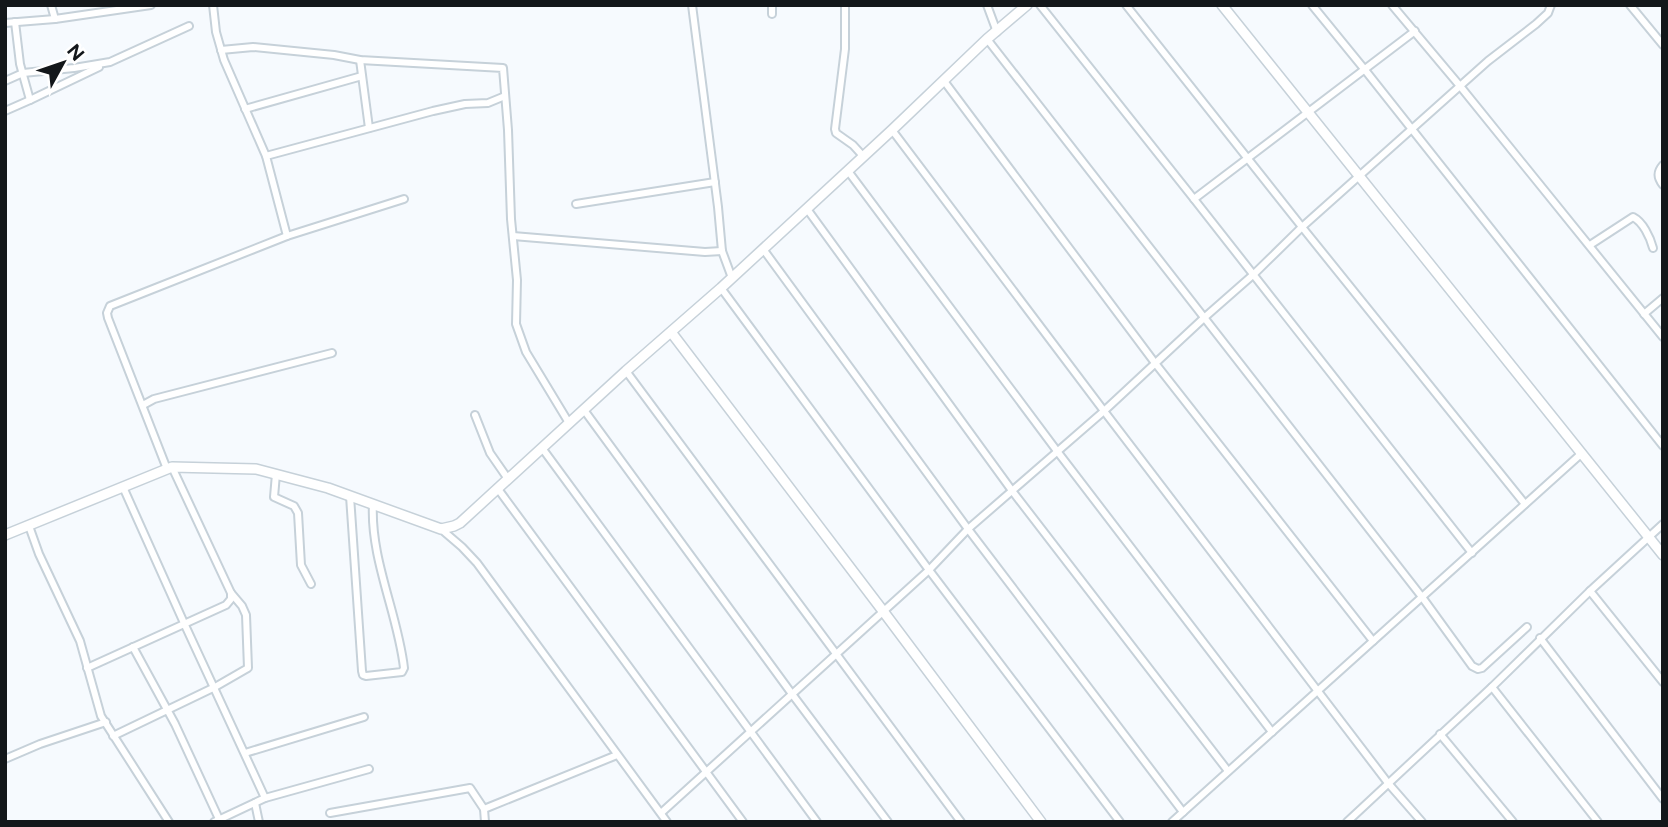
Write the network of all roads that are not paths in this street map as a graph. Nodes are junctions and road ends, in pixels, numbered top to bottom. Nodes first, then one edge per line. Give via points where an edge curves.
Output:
1 (51, 5) edge
2 (151, 5) edge
3 (213, 5) edge
4 (692, 5) edge
5 (772, 5) edge
6 (845, 5) edge
7 (987, 5) edge
8 (1027, 5) edge
9 (1040, 5) edge
10 (1126, 5) edge
11 (1222, 5) edge
12 (1312, 5) edge
13 (1392, 5) edge
14 (1551, 5) edge
15 (1630, 5) edge
16 (112, 8) edge
17 (772, 14) dead end
18 (55, 19) junction
19 (15, 22) junction
20 (5, 23) edge
21 (189, 26) dead end
22 (1415, 31) junction
23 (997, 32) junction
24 (987, 39) junction
25 (1663, 46) edge
26 (221, 50) junction
27 (360, 60) junction
28 (110, 62) junction
29 (1365, 70) junction
30 (23, 74) junction
31 (362, 76) junction
32 (5, 81) edge
33 (944, 81) junction
34 (1460, 86) junction
35 (505, 96) junction
36 (30, 100) junction
37 (245, 109) junction
38 (5, 111) edge
39 (1307, 113) junction
40 (369, 128) junction
41 (892, 130) junction
42 (1412, 130) junction
43 (266, 156) junction
44 (863, 156) junction
45 (1249, 158) junction
46 (1663, 165) edge
47 (848, 171) junction
48 (1358, 177) junction
49 (715, 182) junction
50 (1663, 185) edge
51 (404, 199) dead end
52 (1194, 199) junction
53 (576, 204) dead end
54 (807, 209) junction
55 (1302, 227) junction
56 (288, 236) junction
57 (513, 236) junction
58 (1590, 246) junction
59 (1653, 248) dead end
60 (763, 249) junction
61 (722, 251) junction
62 (1254, 274) junction
63 (732, 278) junction
64 (721, 288) junction
65 (1663, 298) edge
66 (1644, 314) junction
67 (1205, 317) junction
68 (671, 332) junction
69 (1663, 337) edge
70 (332, 353) dead end
71 (1155, 363) junction
72 (626, 371) junction
73 (143, 405) junction
74 (584, 410) junction
75 (1104, 411) junction
76 (475, 415) dead end
77 (569, 424) junction
78 (1663, 446) edge
79 (542, 448) junction
80 (1057, 452) junction
81 (1582, 453) junction
82 (169, 468) junction
83 (275, 474) junction
84 (508, 479) junction
85 (123, 487) junction
86 (498, 489) junction
87 (1013, 492) junction
88 (350, 496) junction
89 (373, 504) junction
90 (1525, 504) junction
91 (1663, 524) edge
92 (29, 526) junction
93 (441, 529) junction
94 (968, 529) junction
95 (5, 535) edge
96 (1648, 536) junction
97 (1472, 553) junction
98 (1663, 555) edge
99 (929, 570) junction
100 (311, 584) dead end
101 (1590, 591) junction
102 (231, 593) junction
103 (1422, 597) junction
104 (883, 611) junction
105 (184, 623) junction
106 (1527, 627) dead end
107 (1540, 639) junction
108 (1373, 641) junction
109 (133, 647) junction
110 (836, 654) junction
111 (87, 667) junction
112 (1663, 682) edge
113 (215, 687) junction
114 (1492, 687) junction
115 (1318, 690) junction
116 (792, 694) junction
117 (167, 710) junction
118 (364, 717) dead end
119 (106, 722) junction
120 (750, 732) junction
121 (1272, 732) junction
122 (1440, 734) junction
123 (113, 736) junction
124 (245, 753) junction
125 (617, 755) junction
126 (5, 759) edge
127 (369, 769) dead end
128 (1228, 771) junction
129 (706, 772) junction
130 (1388, 782) junction
131 (265, 798) junction
132 (1663, 799) edge
133 (255, 803) junction
134 (484, 809) junction
135 (1183, 812) junction
136 (330, 813) dead end
137 (660, 813) junction
138 (216, 820) edge
139 (169, 822) edge
140 (259, 822) edge
141 (485, 822) edge
142 (667, 822) edge
143 (743, 822) edge
144 (817, 822) edge
145 (888, 822) edge
146 (961, 822) edge
147 (1041, 822) edge
148 (1120, 822) edge
149 (1172, 822) edge
150 (1347, 822) edge
151 (1422, 822) edge
152 (1513, 822) edge
153 (1598, 822) edge

1 - 18 street
2 - 16 street
3 - 26 street
4 - 49 street
5 - 17 street
6 - 44 street via 845,49 835,129
7 - 23 street
8 - 23 street
9 - 52 street
10 - 45 street
11 - 39 street
12 - 29 street
13 - 22 street
14 - 34 street via 1536,24
15 - 25 street
16 - 18 street
18 - 19 street
19 - 20 street
19 - 30 street
21 - 28 street
22 - 29 street
22 - 34 street
23 - 24 street
24 - 33 street
24 - 67 street
26 - 27 street via 253,47
26 - 37 street
27 - 31 street
27 - 35 street via 503,68
28 - 30 street
28 - 36 street
29 - 39 street
29 - 42 street
30 - 32 street
30 - 36 street
31 - 37 street
31 - 40 street
33 - 41 street
33 - 71 street
34 - 42 street
34 - 58 street
35 - 40 street
35 - 57 street
36 - 38 street
37 - 43 street
39 - 45 street
39 - 48 street
40 - 43 street
41 - 44 street
41 - 75 street
42 - 48 street
42 - 78 street
43 - 56 street
44 - 47 street
45 - 52 street
45 - 55 street
46 - 50 street via 1658,176
47 - 54 street
47 - 80 street
48 - 55 street
48 - 81 street
49 - 53 street
49 - 61 street
51 - 56 street
52 - 62 street
54 - 60 street
54 - 87 street
55 - 62 street
55 - 90 street
56 - 73 street via 110,306 108,318
57 - 61 street
57 - 77 street via 518,330
58 - 59 street via 1633,217
58 - 66 street
60 - 63 street
60 - 94 street
61 - 63 street
62 - 67 street
62 - 97 street
63 - 64 street
64 - 68 street
64 - 99 street
65 - 66 street
66 - 69 street
67 - 71 street
67 - 103 street
68 - 72 street
68 - 104 street
70 - 73 street
71 - 75 street
71 - 108 street
72 - 74 street
72 - 110 street
73 - 82 street
74 - 77 street
74 - 116 street
75 - 80 street
75 - 115 street
76 - 84 street via 489,453
77 - 79 street
79 - 84 street
79 - 120 street
80 - 87 street
80 - 121 street
81 - 90 street
81 - 96 street
82 - 83 street via 256,469
82 - 85 street
82 - 102 street
83 - 88 street
83 - 100 street via 274,496 298,513 301,565
84 - 86 street
85 - 92 street
85 - 105 street
86 - 93 street via 460,523
86 - 129 street
87 - 94 street
87 - 128 street
88 - 89 street
88 - 89 street via 362,671 366,676 402,672 404,668 372,531
89 - 93 street
90 - 97 street
91 - 96 street
92 - 95 street
92 - 111 street
93 - 125 street via 477,563
94 - 99 street
94 - 135 street
96 - 98 street
96 - 101 street
97 - 103 street
99 - 104 street
99 - 148 street
101 - 107 street
101 - 112 street
102 - 105 street via 226,605
102 - 113 street via 246,615 250,665
103 - 106 street via 1478,669
103 - 108 street
104 - 110 street
104 - 147 street
105 - 109 street
105 - 113 street
107 - 114 street
107 - 132 street
108 - 115 street
109 - 111 street
109 - 117 street
110 - 116 street
110 - 146 street
111 - 119 street
113 - 117 street
113 - 124 street
114 - 122 street
114 - 153 street
115 - 121 street
115 - 130 street
116 - 120 street
116 - 145 street
117 - 123 street
117 - 138 street
118 - 124 street
119 - 123 street
119 - 126 street
120 - 129 street
120 - 144 street
121 - 128 street
122 - 130 street
122 - 152 street
123 - 139 street
124 - 131 street
125 - 134 street
125 - 137 street
127 - 131 street
128 - 135 street
129 - 137 street
129 - 143 street
130 - 150 street
130 - 151 street
131 - 133 street
133 - 138 street
133 - 140 street
134 - 136 street via 470,788
134 - 141 street
135 - 149 street
137 - 142 street

